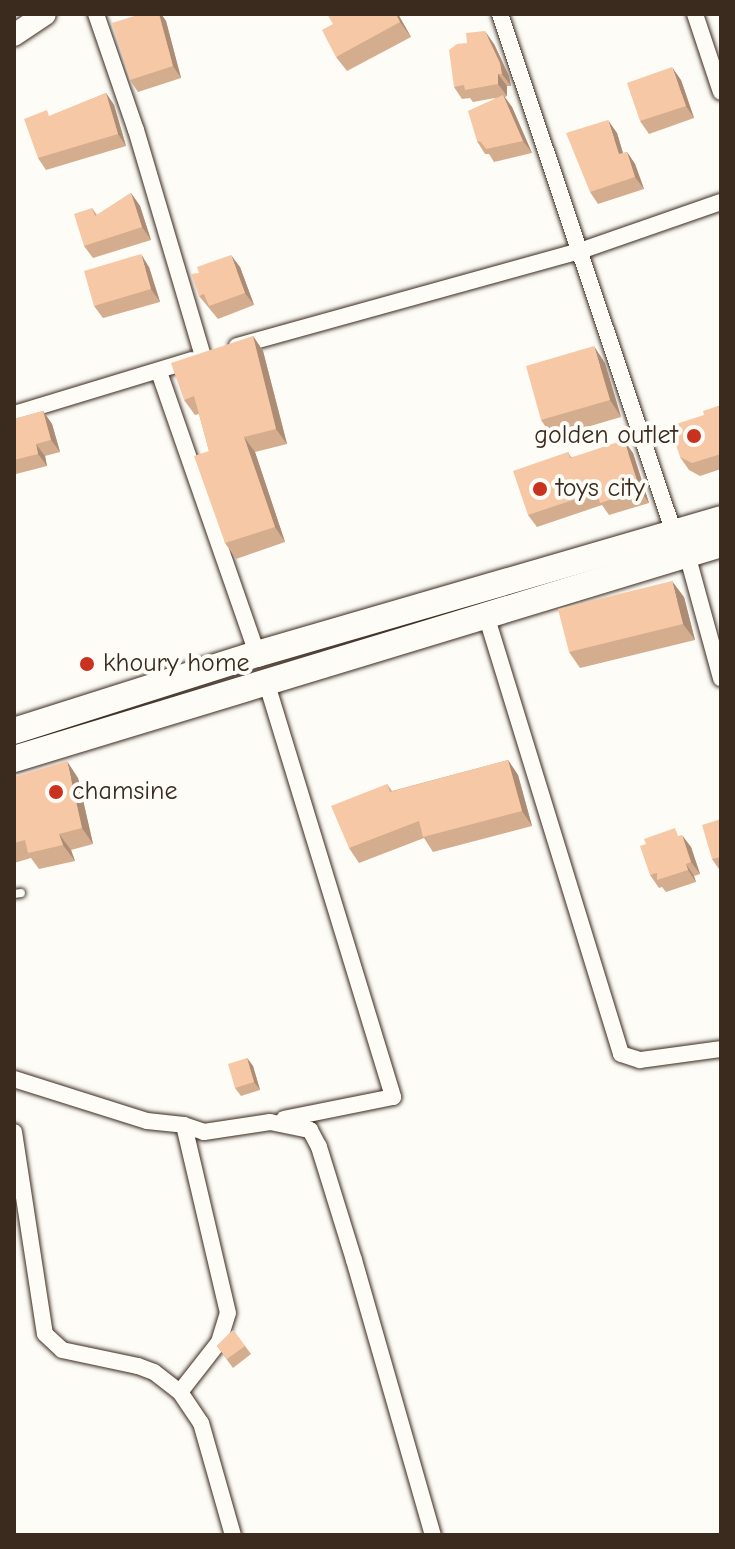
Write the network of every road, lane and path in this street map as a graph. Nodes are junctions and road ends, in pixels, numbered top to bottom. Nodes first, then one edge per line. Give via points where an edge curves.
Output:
1 (45, 14) edge
2 (96, 14) edge
3 (500, 14) edge
4 (695, 14) edge
5 (14, 35) edge
6 (721, 92) edge
7 (721, 202) edge
8 (580, 251) junction
9 (203, 356) junction
10 (159, 372) junction
11 (14, 414) edge
12 (721, 519) edge
13 (681, 544) junction
14 (721, 544) edge
15 (486, 615) junction
16 (257, 654) junction
17 (721, 678) edge
18 (266, 681) junction
19 (14, 731) edge
20 (14, 759) edge
21 (721, 1049) edge
22 (14, 1079) edge
23 (270, 1122) junction
24 (184, 1125) junction
25 (14, 1132) edge
26 (180, 1392) junction
27 (233, 1535) edge
28 (433, 1535) edge

1 - 5 main road
2 - 9 street
3 - 8 street
4 - 6 street
7 - 8 street
8 - 9 street
8 - 13 street
9 - 10 street
10 - 11 street
10 - 16 street
12 - 13 highway
13 - 14 highway
13 - 15 highway
13 - 16 highway
13 - 17 street
15 - 18 highway
15 - 21 street via 621,1054 640,1060
16 - 19 highway
18 - 20 highway
18 - 23 street via 393,1097
22 - 24 street via 147,1121
23 - 24 street via 218,1133
23 - 28 street via 303,1126 319,1147
24 - 26 street via 228,1313 219,1342
25 - 26 street via 45,1334 62,1350 154,1372
26 - 27 street via 201,1423

